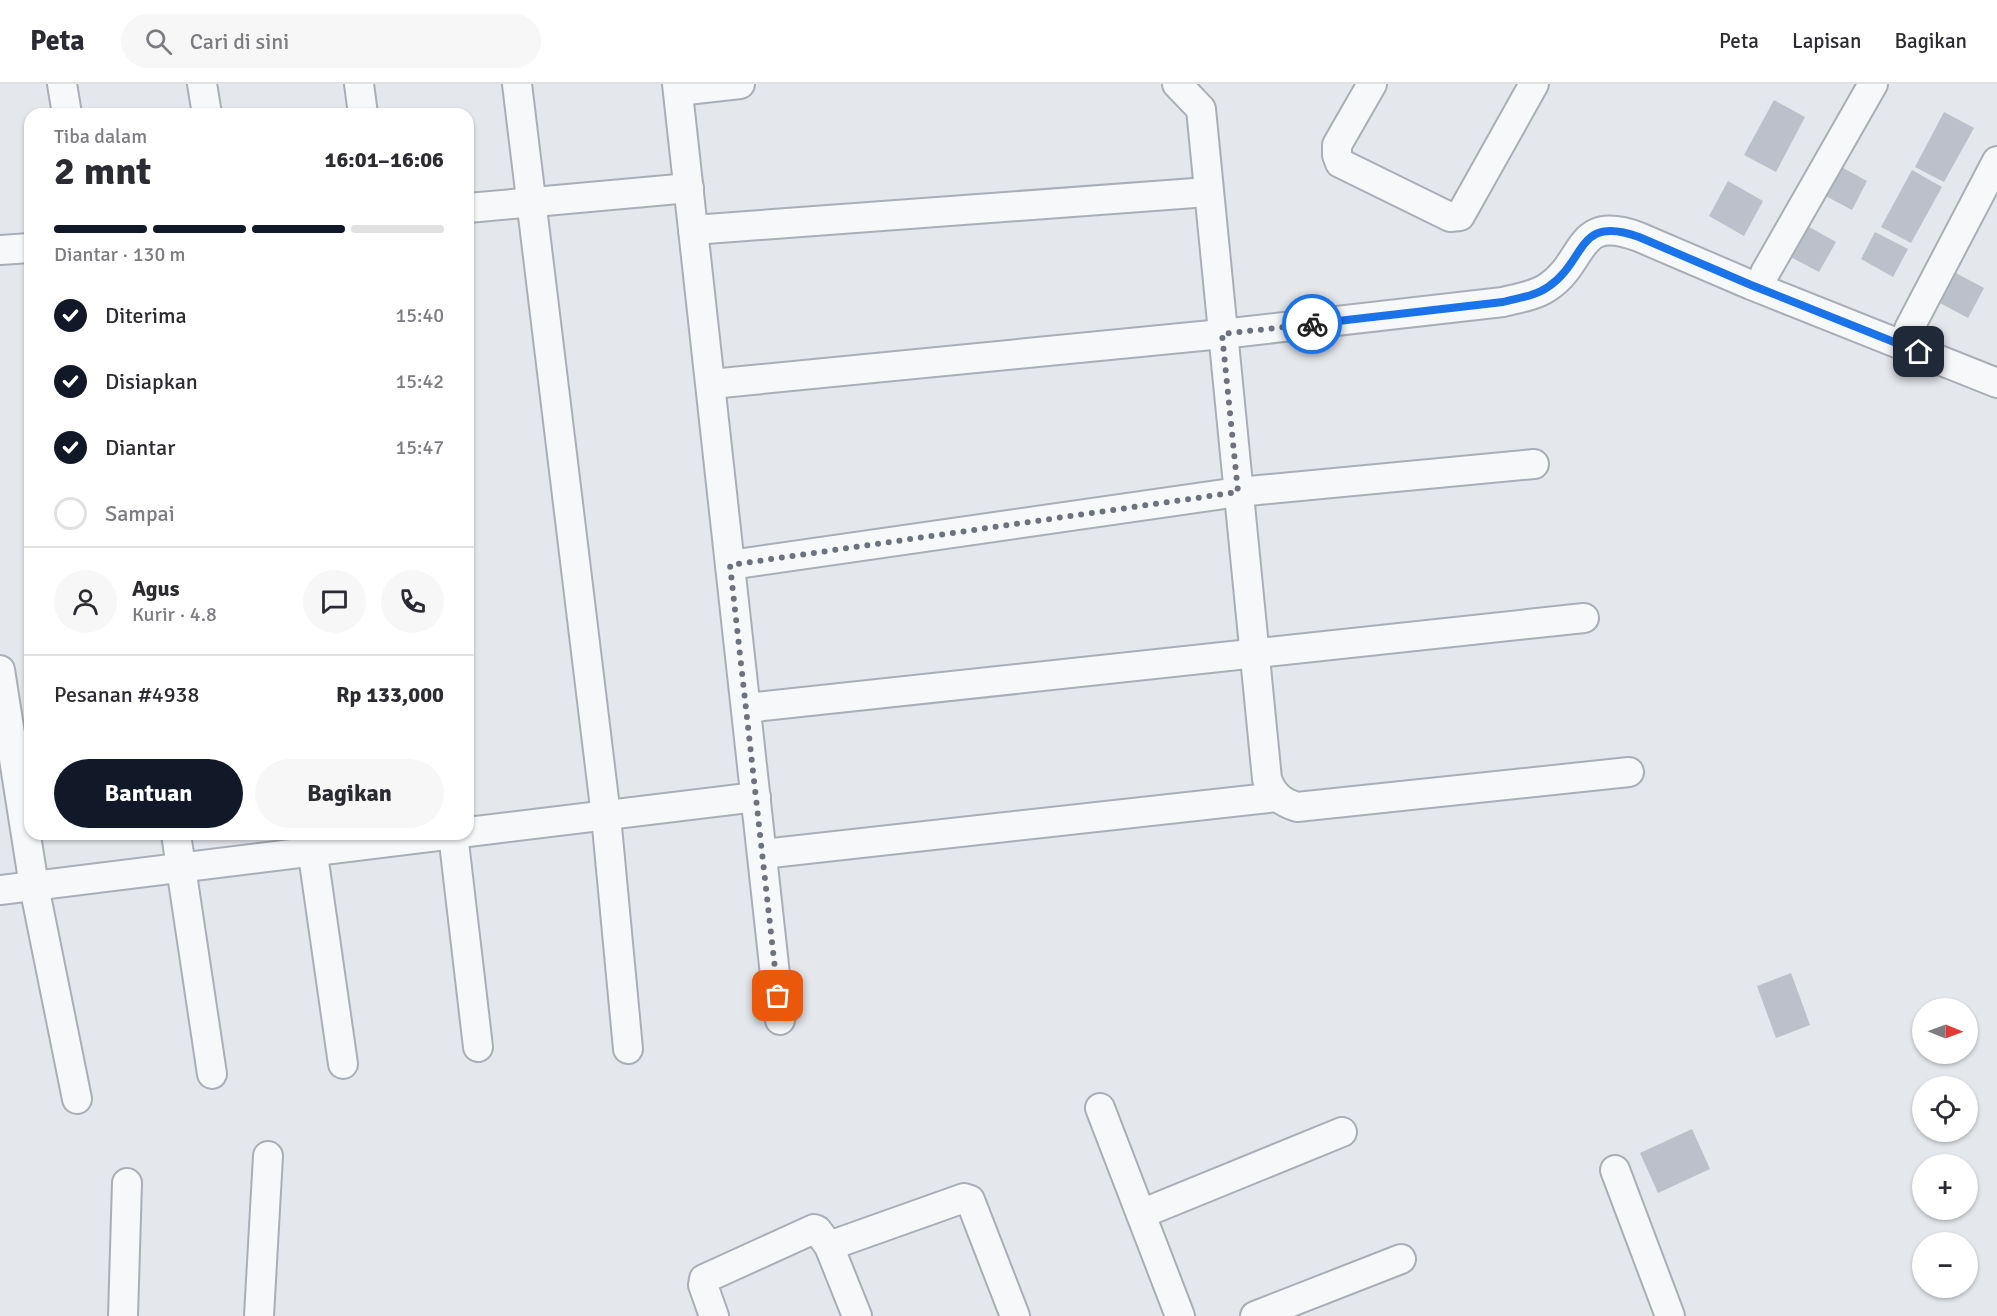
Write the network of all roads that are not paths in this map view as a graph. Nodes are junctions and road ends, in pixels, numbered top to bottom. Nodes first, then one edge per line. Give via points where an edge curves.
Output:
1 (62, 84) edge
2 (202, 84) edge
3 (359, 84) edge
4 (517, 84) edge
5 (741, 84) edge
6 (1177, 84) edge
7 (1372, 84) edge
8 (1534, 84) edge
9 (1873, 84) edge
10 (678, 87) edge
11 (66, 108) edge
12 (206, 108) edge
13 (362, 108) edge
14 (1997, 161) edge
15 (689, 188) junction
16 (1208, 192) junction
17 (531, 202) junction
18 (474, 207) edge
19 (693, 230) junction
20 (24, 248) edge
21 (0, 250) edge
22 (1765, 273) dead end
23 (1909, 329) dead end
24 (1222, 334) junction
25 (1997, 383) edge
26 (711, 384) junction
27 (1534, 464) dead end
28 (1238, 492) junction
29 (730, 565) junction
30 (1584, 618) dead end
31 (1254, 654) junction
32 (0, 670) edge
33 (746, 708) junction
34 (1629, 772) dead end
35 (1277, 797) junction
36 (756, 798) junction
37 (606, 816) junction
38 (24, 822) edge
39 (474, 831) edge
40 (27, 840) edge
41 (177, 840) edge
42 (358, 840) edge
43 (454, 840) edge
44 (311, 843) edge
45 (762, 854) junction
46 (181, 867) junction
47 (34, 886) junction
48 (0, 890) edge
49 (780, 1020) dead end
50 (478, 1047) dead end
51 (628, 1049) dead end
52 (343, 1064) dead end
53 (212, 1074) dead end
54 (77, 1099) dead end
55 (1100, 1108) dead end
56 (1342, 1132) dead end
57 (268, 1156) dead end
58 (1615, 1170) dead end
59 (127, 1183) dead end
60 (1141, 1214) junction
61 (829, 1246) junction
62 (1401, 1259) dead end
63 (123, 1316) edge
64 (259, 1316) edge
65 (714, 1316) edge
66 (857, 1316) edge
67 (1015, 1316) edge
68 (1180, 1316) edge
69 (1255, 1316) edge
70 (1670, 1316) edge

1 - 11 street
2 - 12 street
3 - 13 street
4 - 17 street
5 - 10 street
6 - 16 street via 1201,109
7 - 8 street via 1337,145 1340,163 1450,217 1460,216
9 - 22 street
10 - 15 street
14 - 23 street
15 - 17 street
15 - 19 street
16 - 19 street
16 - 24 street
17 - 18 street
17 - 37 street
19 - 26 street
20 - 21 street
24 - 25 street via 1503,302 1530,295 1548,287 1562,274 1592,236 1611,230 1639,237
24 - 26 street
24 - 28 street
26 - 29 street
27 - 28 street
28 - 29 street
28 - 31 street
29 - 33 street
30 - 31 street
31 - 33 street
31 - 35 street via 1267,779
32 - 38 street
33 - 36 street
34 - 35 street via 1297,807
35 - 45 street
36 - 37 street
36 - 45 street
37 - 39 street
37 - 51 street
40 - 47 street
41 - 46 street
42 - 44 street
43 - 50 street
44 - 46 street
44 - 52 street
45 - 49 street
46 - 47 street
46 - 53 street
47 - 48 street
47 - 54 street
55 - 60 street
56 - 60 street
57 - 64 street
58 - 70 street
59 - 63 street
60 - 68 street
61 - 65 street via 814,1229 704,1279
61 - 66 street
61 - 67 street via 969,1198
62 - 69 street

